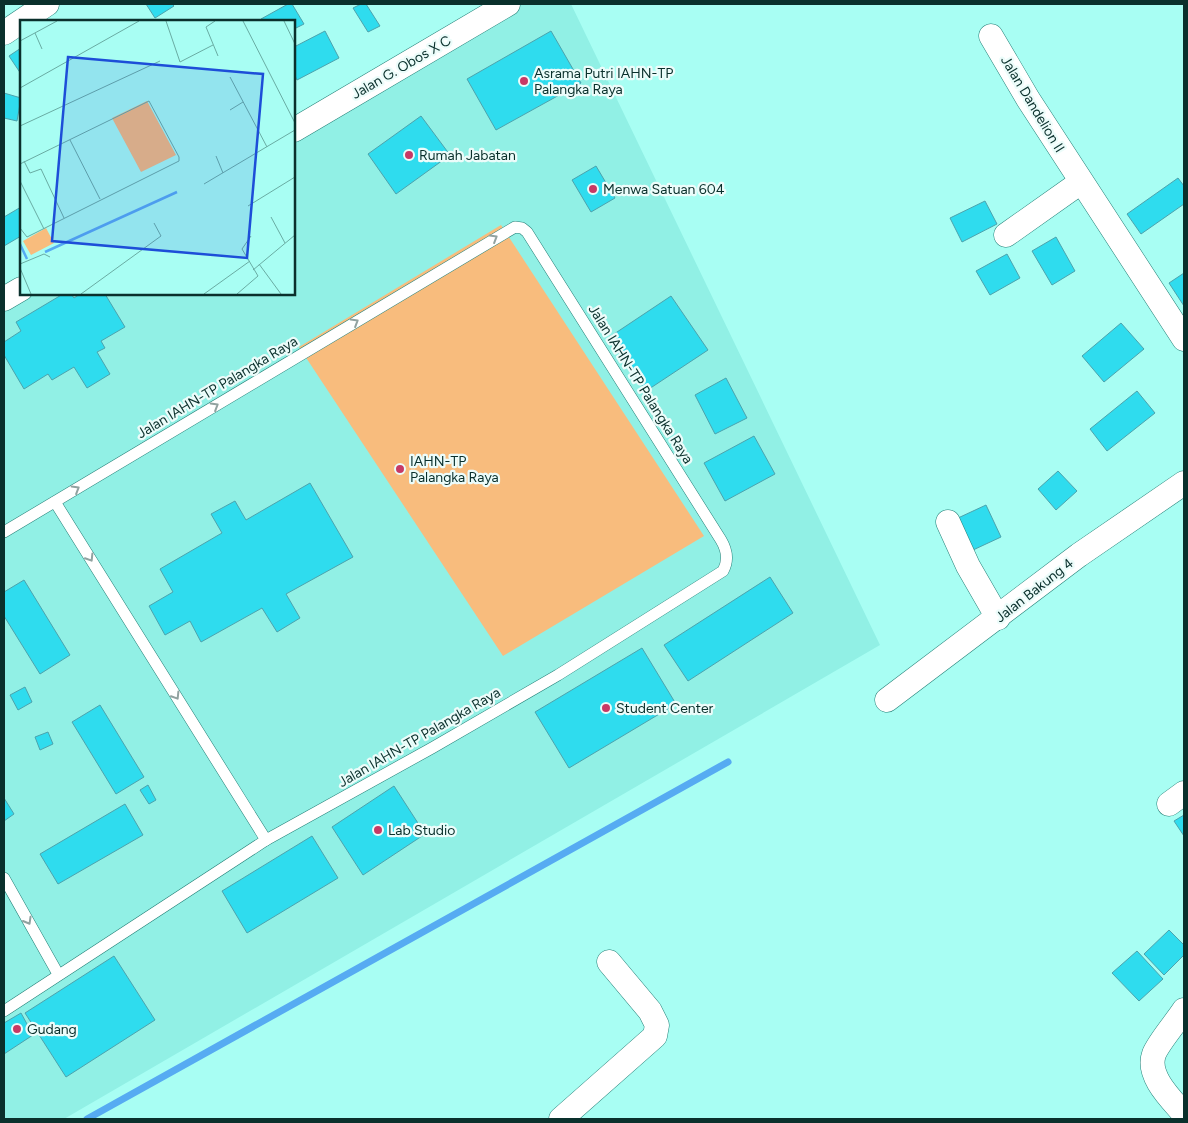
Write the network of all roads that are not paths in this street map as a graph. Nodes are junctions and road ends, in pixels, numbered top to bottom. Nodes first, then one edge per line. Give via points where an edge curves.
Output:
1 (47, 4) edge
2 (508, 4) edge
3 (23, 20) edge
4 (20, 22) edge
5 (4, 33) edge
6 (991, 36) dead end
7 (295, 129) edge
8 (1078, 177) junction
9 (1006, 235) dead end
10 (20, 290) edge
11 (4, 299) edge
12 (1184, 339) edge
13 (1184, 483) edge
14 (55, 502) junction
15 (948, 522) dead end
16 (4, 532) edge
17 (998, 618) junction
18 (887, 700) dead end
19 (266, 840) junction
20 (4, 878) edge
21 (609, 962) dead end
22 (58, 974) junction
23 (1184, 1010) edge
24 (4, 1011) edge
25 (1184, 1114) edge
26 (562, 1119) edge

1 - 3 street
2 - 7 street, Jalan G. Obos X C
4 - 5 street
6 - 8 street, Jalan Dandelion II
8 - 9 street
8 - 12 street, Jalan Dandelion II
10 - 11 street
13 - 17 street, Jalan Bakung 4 via 1079,555
14 - 16 lane, Jalan IAHN-TP Palangka Raya
14 -> 19 lane
14 -> 19 lane, Jalan IAHN-TP Palangka Raya via 515,227 527,232 721,540 726,549 723,570 558,675
15 - 17 street via 968,566
17 - 18 street, Jalan Bakung 4
19 - 22 lane, Jalan IAHN-TP Palangka Raya
20 -> 22 lane
21 - 26 street via 650,1011 657,1025 655,1036
22 - 24 lane, Jalan IAHN-TP Palangka Raya
23 - 25 street via 1153,1055 1159,1084

